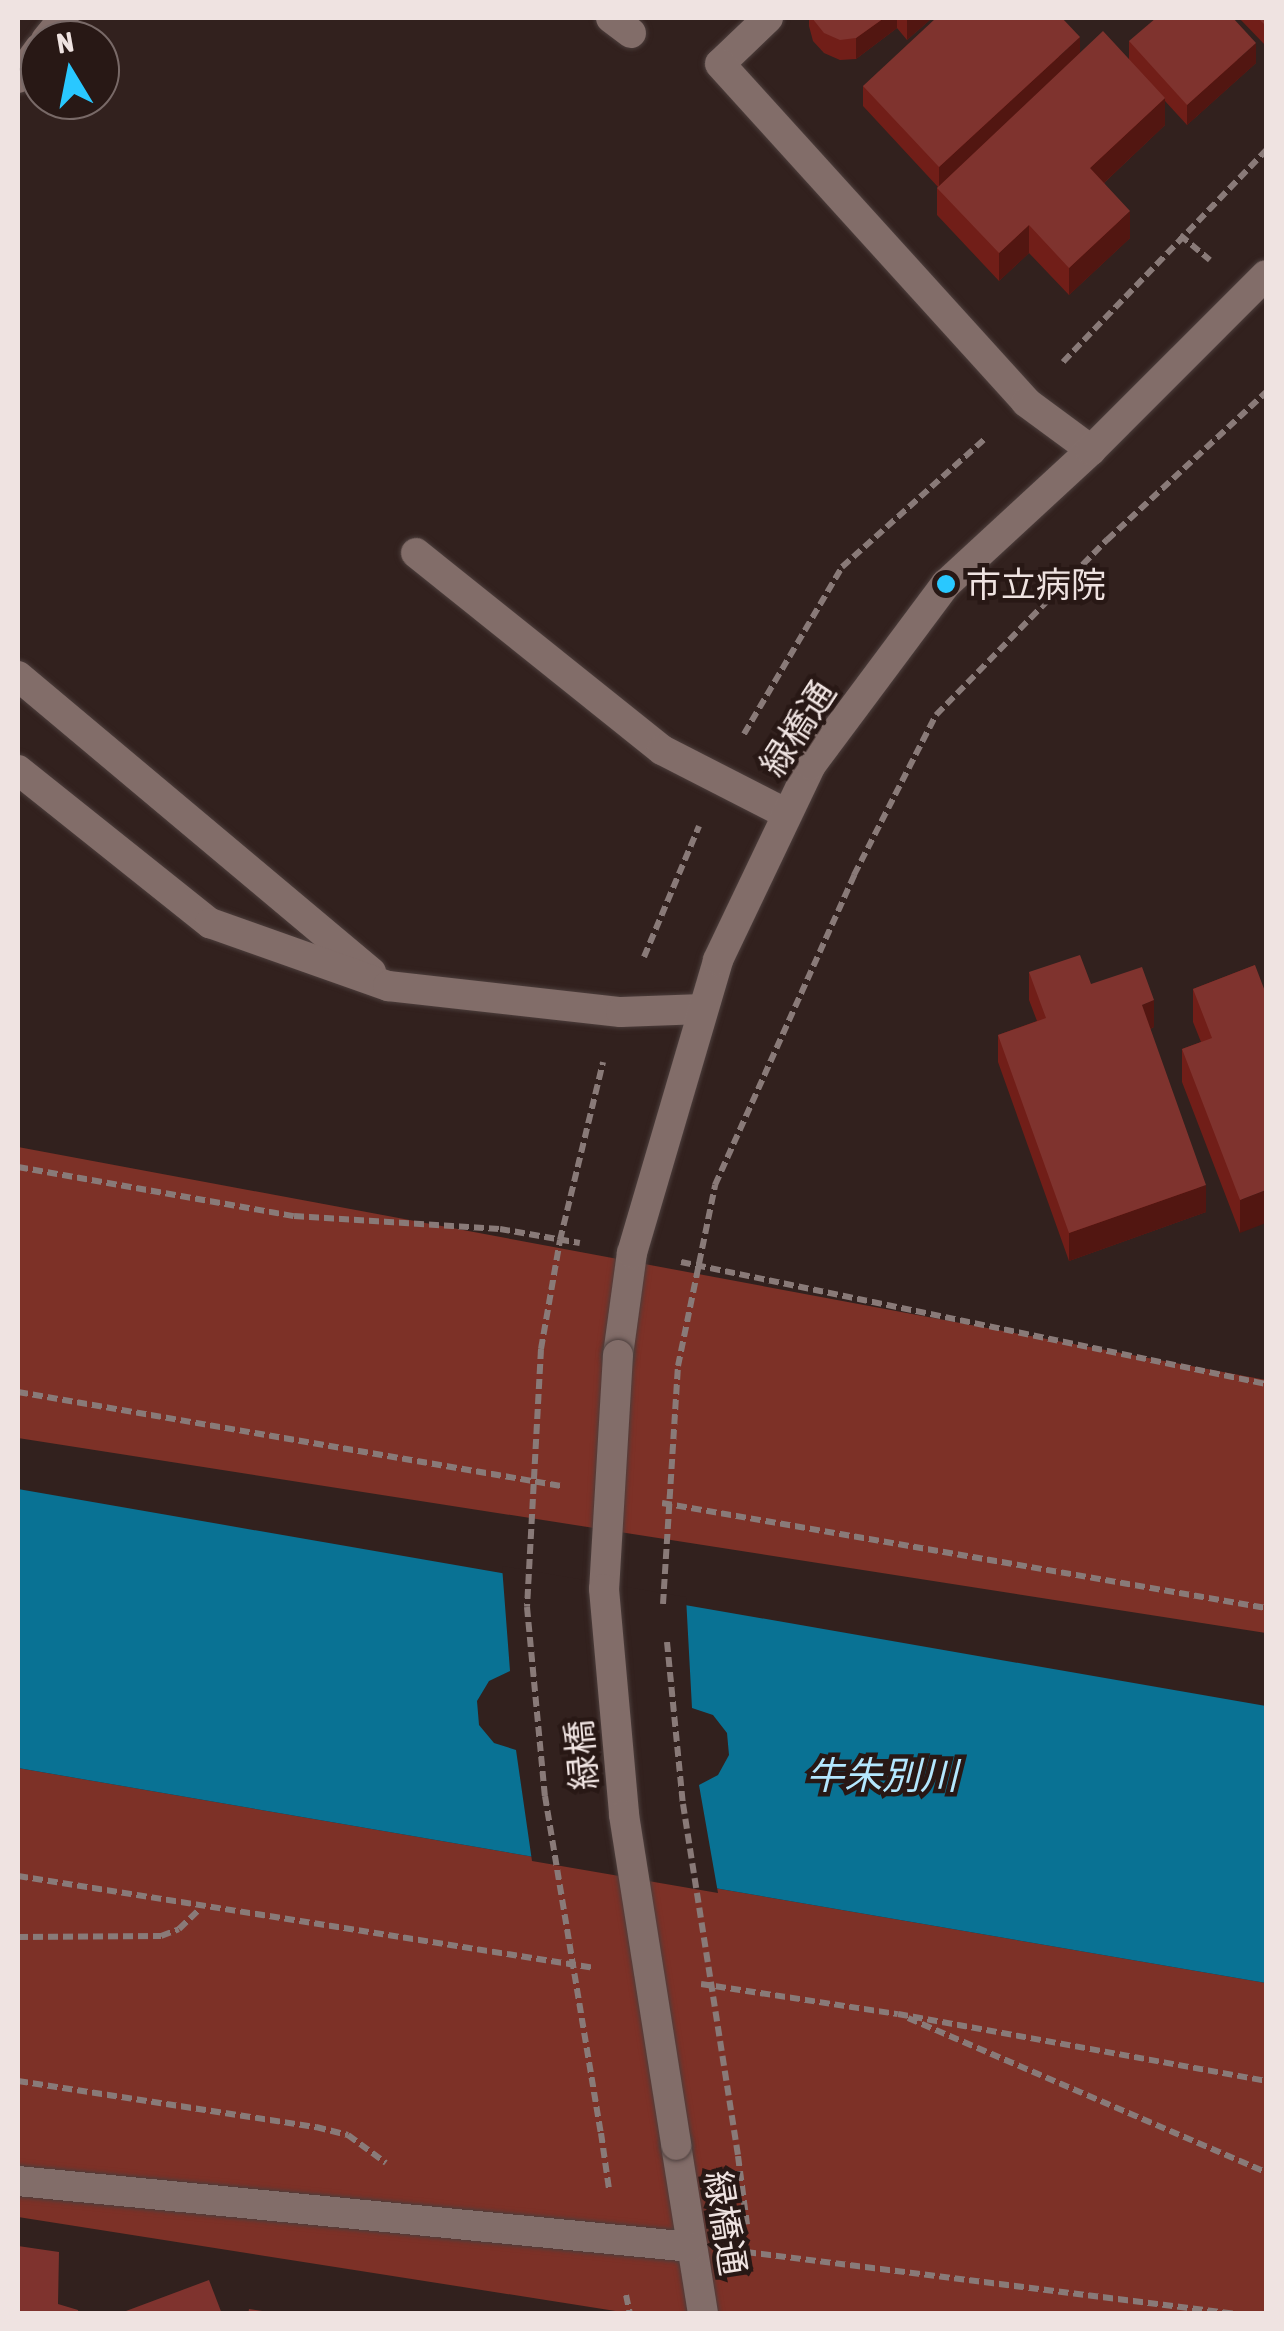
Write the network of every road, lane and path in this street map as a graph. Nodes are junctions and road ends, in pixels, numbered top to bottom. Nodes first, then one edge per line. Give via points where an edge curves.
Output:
1 (768, 18) edge
2 (1266, 275) edge
3 (1266, 392) edge
4 (1091, 450) junction
5 (416, 554) dead end
6 (18, 676) edge
7 (18, 770) edge
8 (787, 814) junction
9 (388, 986) junction
10 (703, 1008) junction
11 (18, 1167) edge
12 (632, 1253) junction
13 (700, 1265) junction
14 (541, 1349) dead end
15 (618, 1355) joint
16 (1266, 1384) edge
17 (665, 1621) dead end
18 (666, 1639) dead end
19 (18, 1876) edge
20 (201, 1908) junction
21 (18, 1937) edge
22 (608, 1970) dead end
23 (685, 1982) dead end
24 (898, 2014) junction
25 (18, 2081) edge
26 (1266, 2081) edge
27 (601, 2133) dead end
28 (676, 2145) joint
29 (738, 2156) dead end
30 (1266, 2172) edge
31 (18, 2181) edge
32 (441, 2223) junction
33 (691, 2246) junction
34 (703, 2314) edge
35 (1236, 2314) edge

1 - 4 street via 720,64 1026,402
2 - 4 street, 緑橋通
3 - 13 path via 1106,540 936,715 758,1082 715,1185
4 - 8 street, 緑橋通 via 946,584 810,765
5 - 8 street via 662,750
6 - 9 street
7 - 9 street via 210,923
8 - 10 street, 緑橋通 via 718,960
9 - 10 street via 621,1012
10 - 12 street, 緑橋通
11 - 12 path via 294,1216 500,1229
12 - 13 path
12 - 15 street, 緑橋通
13 - 16 path
13 - 17 path, bridge via 678,1366
14 - 27 path, bridge via 527,1607 545,1796
15 - 28 street, 緑橋, bridge via 604,1589 624,1814
18 - 29 path, bridge via 683,1804
19 - 20 path
20 - 21 path via 161,1936
20 - 22 path
23 - 24 path
24 - 26 path
24 - 30 path
25 - 32 path via 348,2135 379,2155
28 - 33 street, 緑橋通
31 - 32 street
32 - 33 street
33 - 34 street, 緑橋通
33 - 35 path

